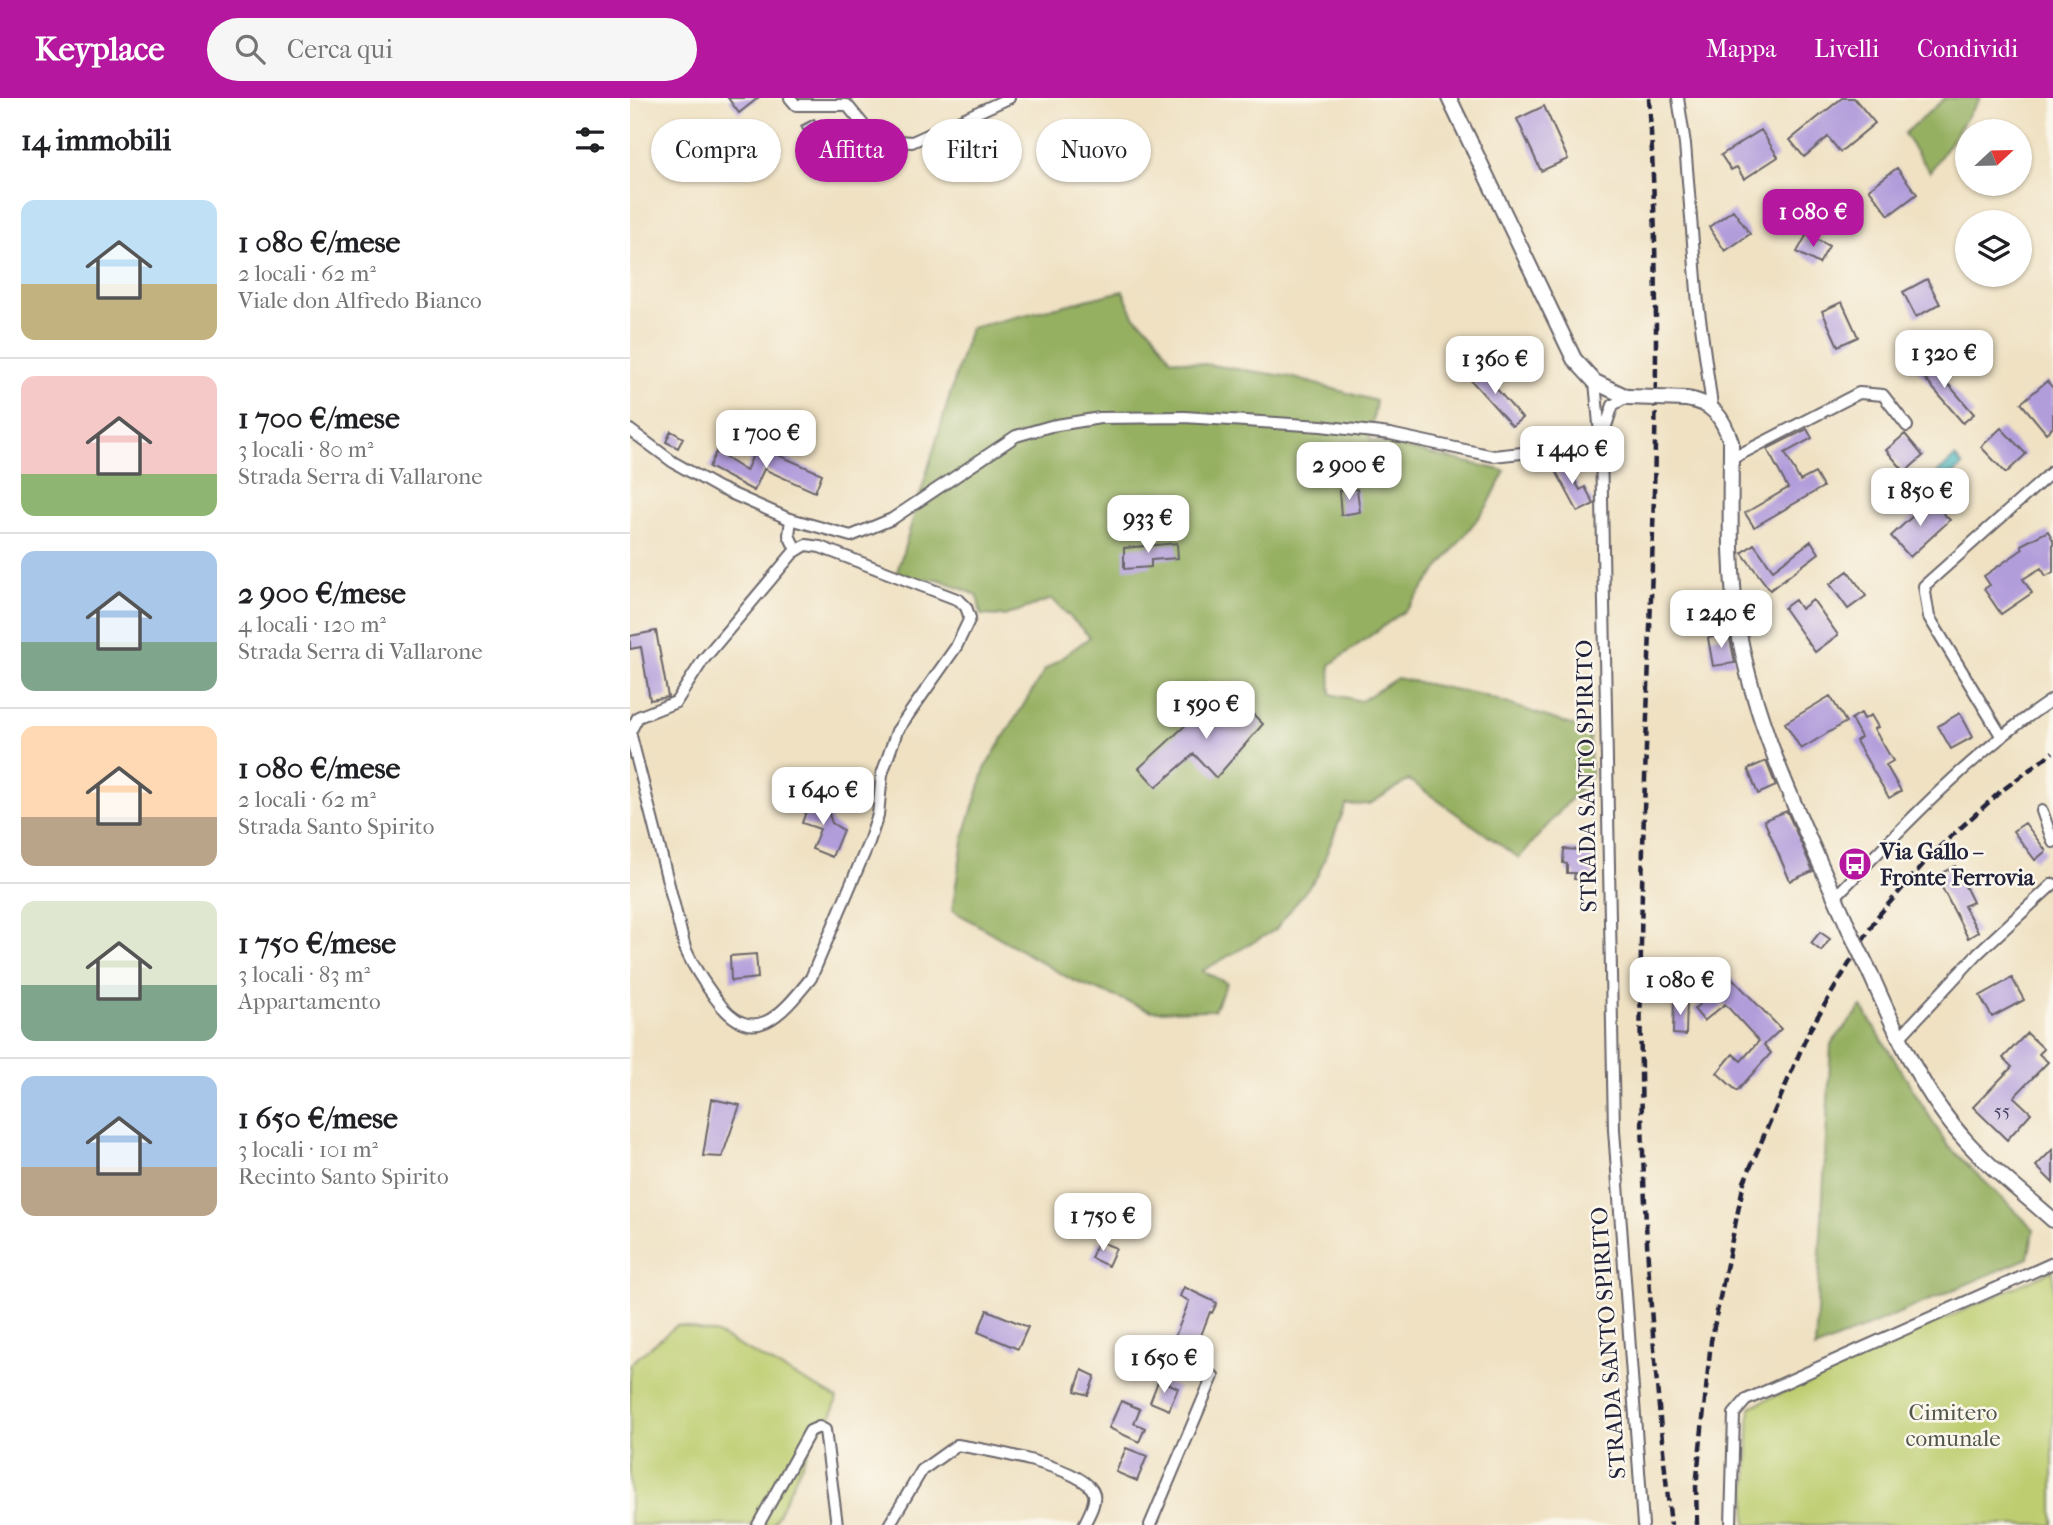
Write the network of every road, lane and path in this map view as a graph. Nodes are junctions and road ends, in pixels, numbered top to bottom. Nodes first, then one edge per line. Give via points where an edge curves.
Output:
1 (790, 98) edge
2 (1009, 98) edge
3 (1448, 98) edge
4 (1678, 98) edge
5 (1591, 378) junction
6 (1627, 397) junction
7 (1712, 406) junction
8 (1907, 426) dead end
9 (630, 430) edge
10 (1601, 445) junction
11 (1731, 459) junction
12 (2053, 471) edge
13 (791, 519) junction
14 (796, 550) junction
15 (2053, 699) edge
16 (630, 734) edge
17 (2002, 737) junction
18 (2042, 811) dead end
19 (2053, 842) edge
20 (2053, 884) edge
21 (1835, 897) junction
22 (1899, 1038) junction
23 (2053, 1220) edge
24 (2053, 1263) edge
25 (1213, 1376) dead end
26 (758, 1525) edge
27 (837, 1525) edge
28 (888, 1525) edge
29 (1084, 1525) edge
30 (1150, 1525) edge
31 (1643, 1525) edge
32 (1731, 1525) edge

1 - 2 street via 796,105 847,105 875,139 912,142
3 - 5 street via 1565,344
4 - 7 street
5 - 6 street
5 - 10 street, STRADA SANTO SPIRITO
6 - 7 street, bridge via 1686,399
6 - 10 street, STRADA SANTO SPIRITO via 1612,405
7 - 11 street via 1725,424
8 - 11 street via 1883,396 1859,393
9 - 13 street via 719,488
10 - 13 street via 1493,456 1321,426 1194,417 1100,418 1016,436 874,528 851,536
10 - 31 street, STRADA SANTO SPIRITO via 1614,1130
11 - 21 street via 1738,627 1781,770
12 - 17 street via 1924,586 1930,617
13 - 14 street via 789,535
14 - 16 street via 703,660 676,702 638,717
14 - 16 street via 806,545 820,547 959,600 970,618 956,647 897,731 882,774 878,815 869,842 823,944 820,961 796,996 769,1019 750,1026 733,1020 692,964
15 - 17 street
17 - 21 street
18 - 19 street
20 - 22 street via 1978,953
21 - 22 street, bridge
22 - 23 street via 1916,1073 1966,1142
24 - 32 street via 1746,1400 1734,1414
25 - 30 street
26 - 27 street via 810,1432 819,1427 825,1430
28 - 29 street via 922,1470 957,1445 1020,1456 1086,1482 1094,1492

